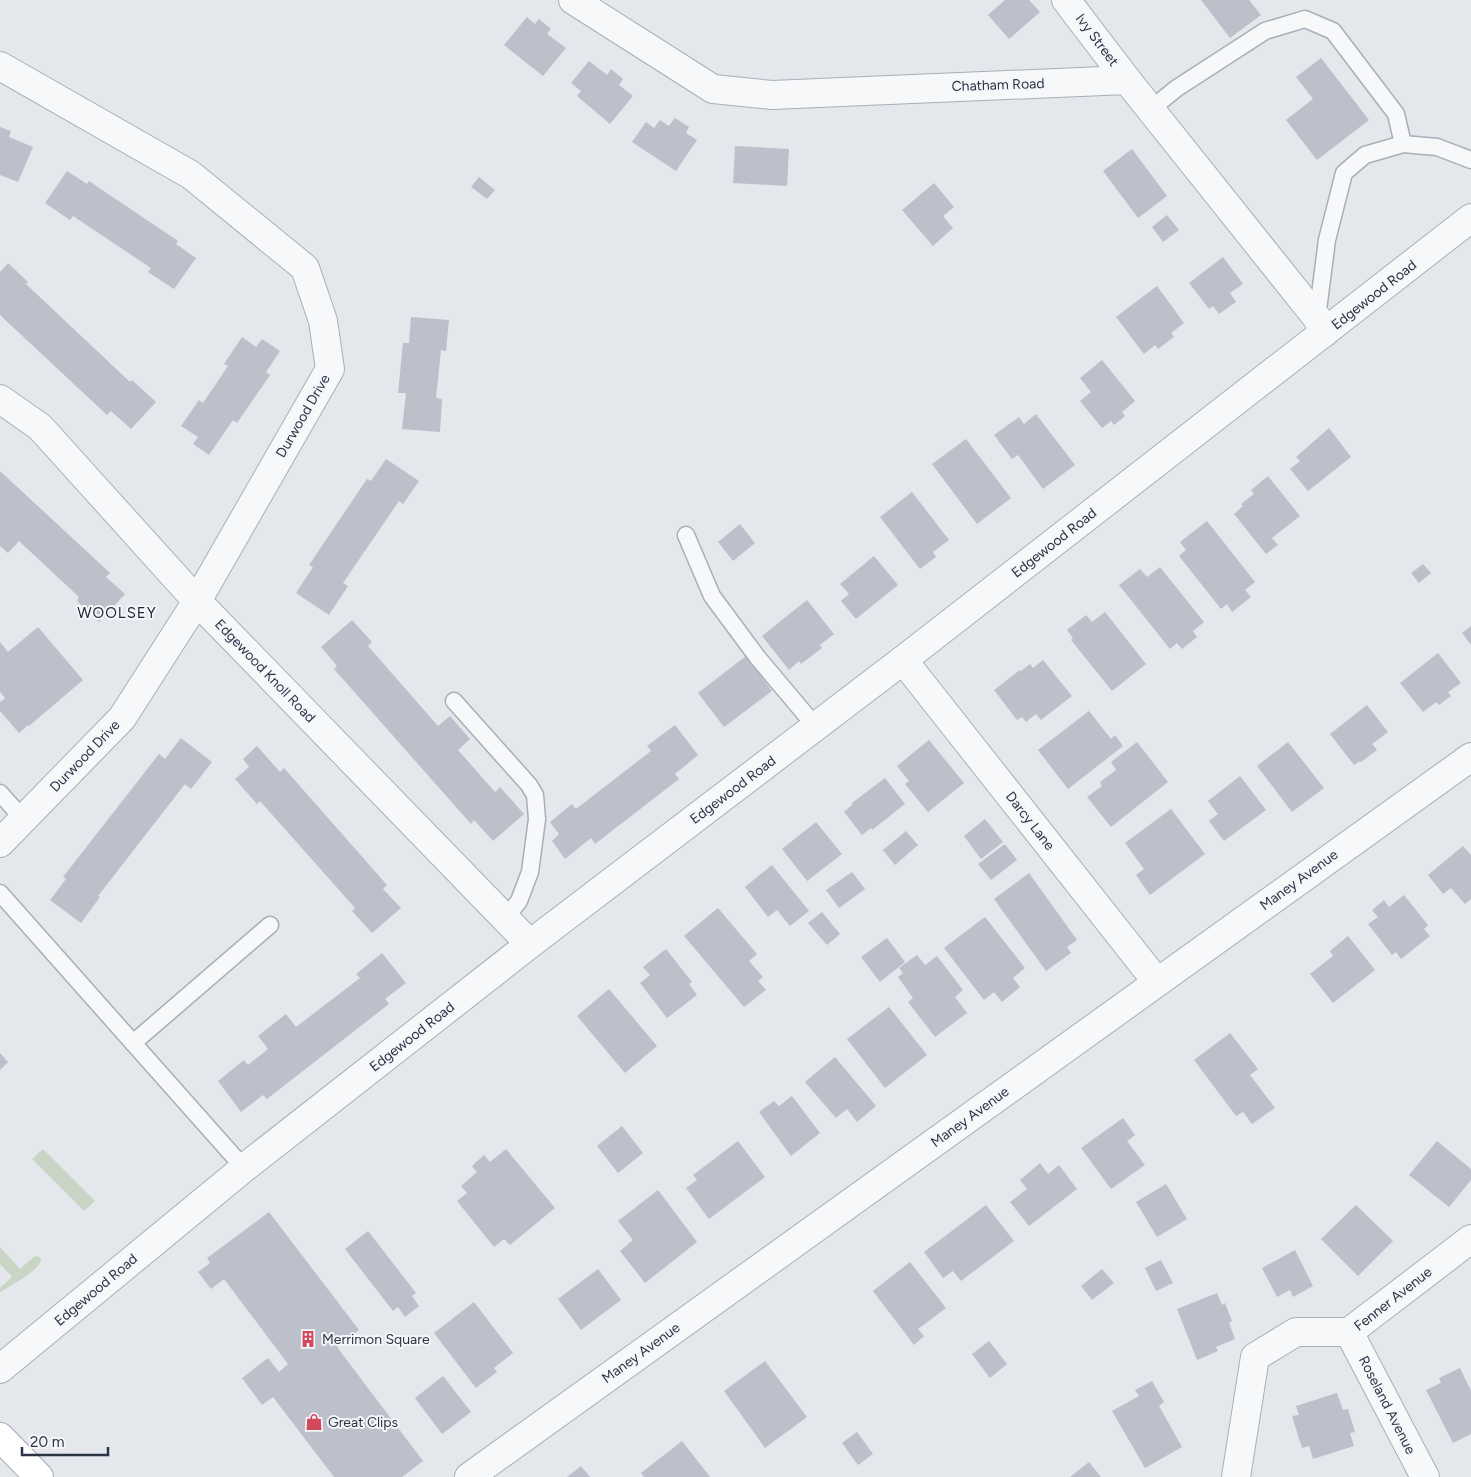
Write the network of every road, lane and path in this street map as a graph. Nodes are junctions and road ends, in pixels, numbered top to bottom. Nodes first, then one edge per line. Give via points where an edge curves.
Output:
1 (573, 0) edge
2 (1066, 0) edge
3 (0, 66) edge
4 (1127, 80) junction
5 (1150, 109) junction
6 (1403, 144) junction
7 (1471, 160) edge
8 (1471, 218) edge
9 (1320, 326) junction
10 (0, 399) edge
11 (686, 535) dead end
12 (197, 601) junction
13 (903, 660) junction
14 (454, 701) dead end
15 (816, 727) junction
16 (1471, 757) edge
17 (0, 793) edge
18 (23, 819) junction
19 (0, 843) edge
20 (0, 893) edge
21 (506, 919) junction
22 (270, 925) dead end
23 (530, 944) junction
24 (1157, 982) junction
25 (133, 1043) junction
26 (244, 1168) junction
27 (1471, 1239) edge
28 (1349, 1332) junction
29 (0, 1369) edge
30 (0, 1437) edge
31 (39, 1477) edge
32 (469, 1477) edge
33 (1236, 1477) edge
34 (1425, 1477) edge

1 - 4 street, Chatham Road via 713,89 772,95
2 - 4 street, Ivy Street
3 - 12 street, Durwood Drive via 191,175 305,268 323,321 330,369
4 - 5 street
5 - 6 lane via 1265,31 1305,19 1333,31 1396,114
5 - 9 street
6 - 7 lane via 1437,147
6 - 9 lane via 1365,155 1344,172 1327,240
8 - 9 street, Edgewood Road
9 - 13 street, Edgewood Road
10 - 12 street, Edgewood Knoll Road via 40,427
11 - 15 lane via 712,596 758,658
12 - 18 street, Durwood Drive via 122,718
12 - 21 street, Edgewood Knoll Road
13 - 15 street, Edgewood Road
13 - 24 street, Darcy Lane
14 - 21 lane via 529,784 535,795 537,818 530,872 518,901
15 - 23 street, Edgewood Road
16 - 24 street, Maney Avenue
17 - 18 lane
18 - 19 street, Durwood Drive
20 - 25 lane
21 - 23 street, Edgewood Knoll Road
22 - 25 lane
23 - 26 street, Edgewood Road
24 - 32 street, Maney Avenue
25 - 26 lane
26 - 29 street, Edgewood Road
27 - 28 street, Fenner Avenue
28 - 33 street, Fenner Avenue via 1296,1332 1255,1357
28 - 34 street, Roseland Avenue
30 - 31 main road

